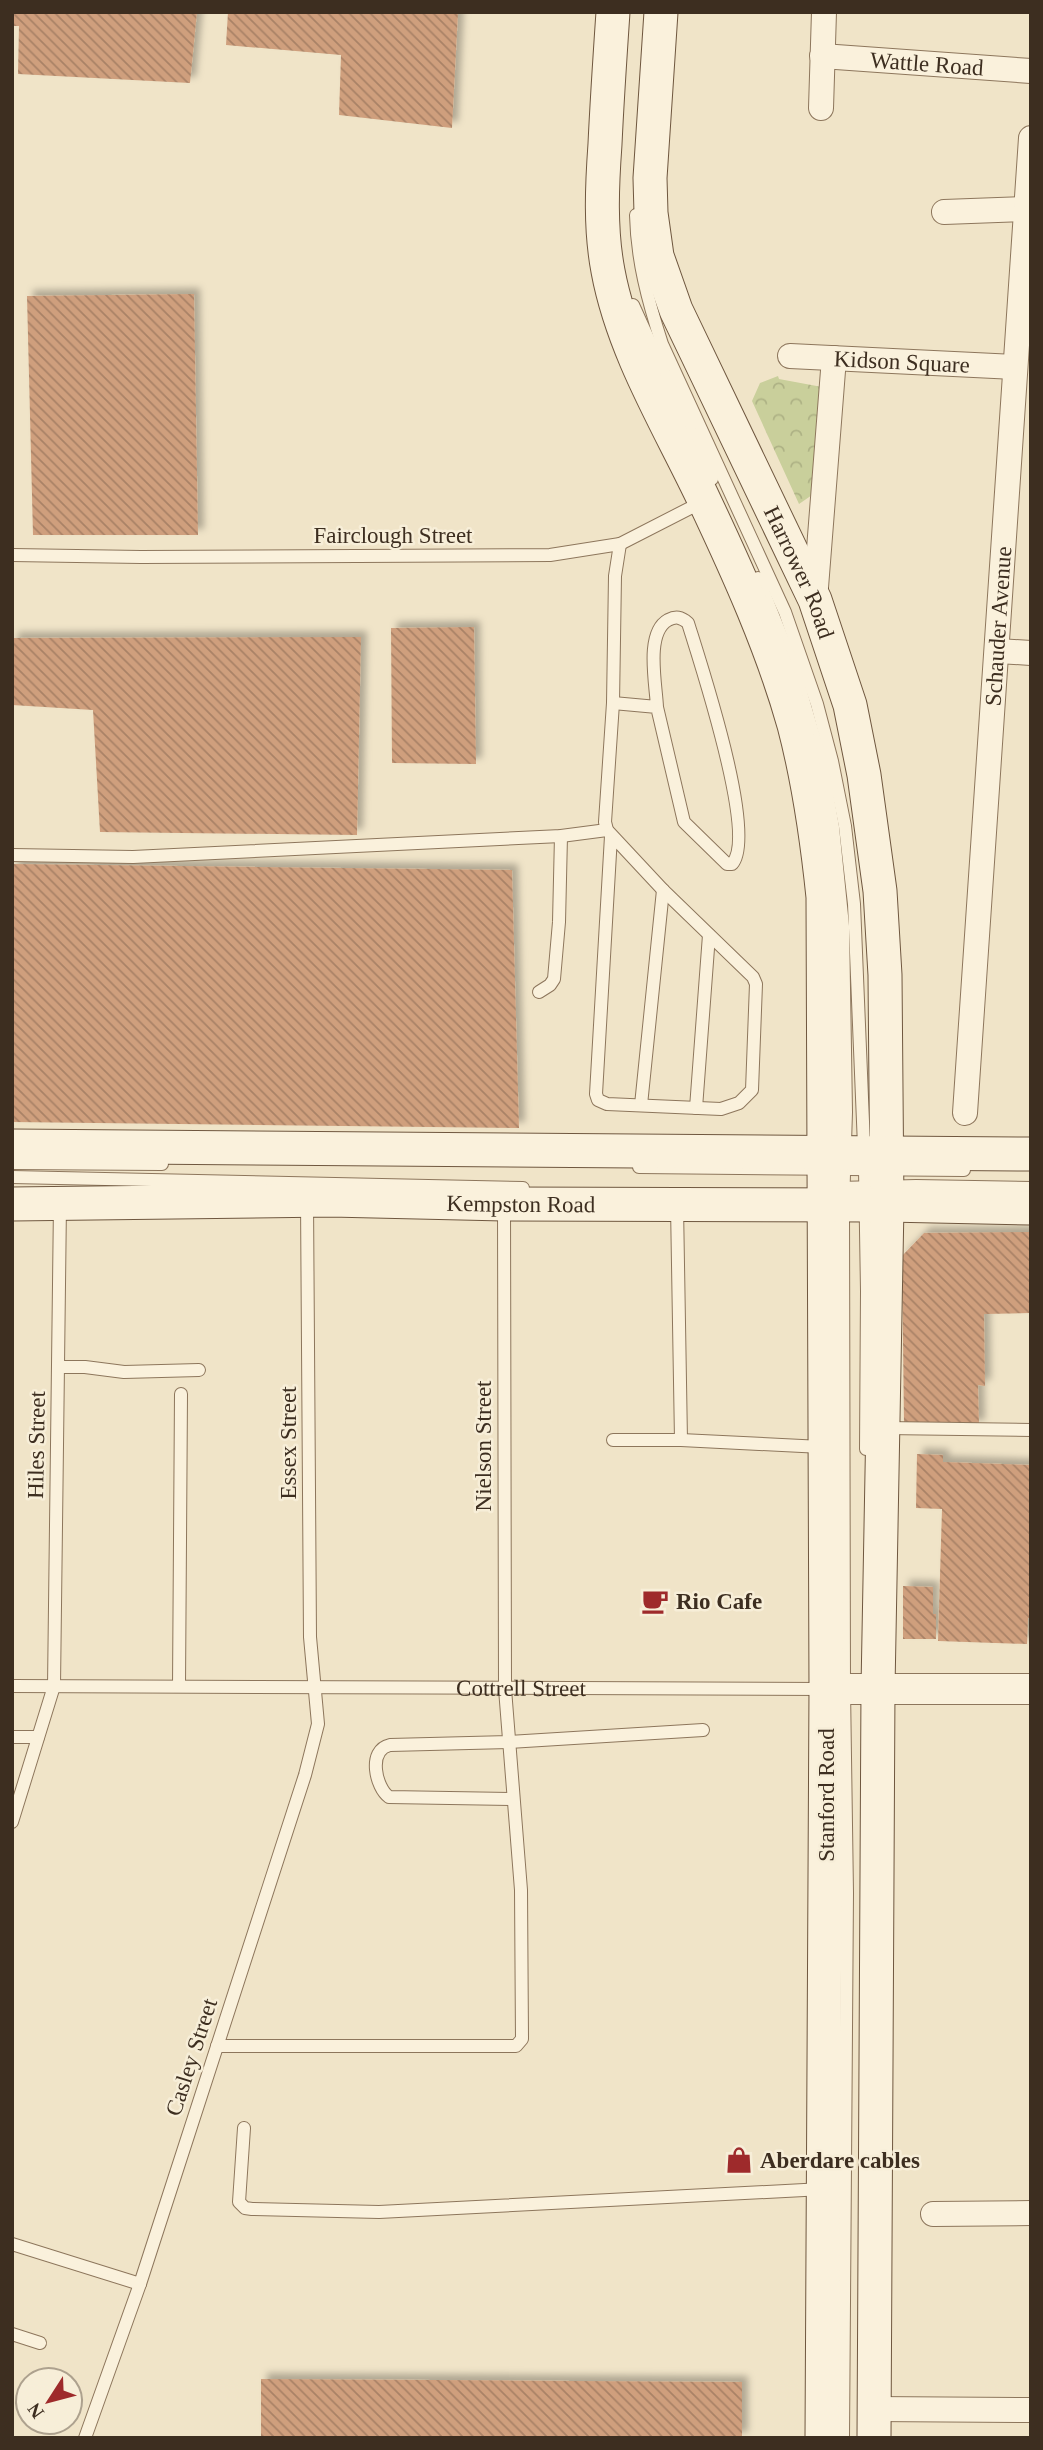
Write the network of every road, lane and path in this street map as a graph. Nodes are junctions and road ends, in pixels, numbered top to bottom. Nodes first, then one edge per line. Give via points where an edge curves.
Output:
1 (613, 12) edge
2 (626, 12) edge
3 (649, 12) edge
4 (660, 12) edge
5 (824, 12) edge
6 (822, 56) junction
7 (1031, 71) edge
8 (821, 108) dead end
9 (1031, 138) edge
10 (637, 182) dead end
11 (636, 204) dead end
12 (1026, 209) junction
13 (944, 212) dead end
14 (616, 228) dead end
15 (628, 289) dead end
16 (790, 356) dead end
17 (835, 358) junction
18 (1015, 366) junction
19 (731, 486) junction
20 (620, 544) junction
21 (12, 555) edge
22 (815, 600) junction
23 (998, 651) junction
24 (1031, 653) edge
25 (613, 703) junction
26 (657, 707) junction
27 (609, 833) junction
28 (561, 836) junction
29 (12, 855) edge
30 (663, 890) junction
31 (709, 935) junction
32 (885, 975) junction
33 (539, 992) dead end
34 (641, 1105) junction
35 (696, 1108) junction
36 (965, 1114) dead end
37 (12, 1146) edge
38 (943, 1153) junction
39 (1031, 1154) edge
40 (12, 1163) edge
41 (172, 1164) dead end
42 (622, 1167) dead end
43 (978, 1170) dead end
44 (12, 1177) edge
45 (853, 1179) junction
46 (542, 1188) dead end
47 (1031, 1188) edge
48 (307, 1200) junction
49 (60, 1204) junction
50 (504, 1204) junction
51 (12, 1205) edge
52 (677, 1205) junction
53 (1031, 1208) edge
54 (58, 1367) junction
55 (199, 1370) dead end
56 (181, 1394) dead end
57 (881, 1428) junction
58 (1031, 1430) edge
59 (613, 1440) dead end
60 (681, 1440) junction
61 (824, 1447) junction
62 (866, 1469) dead end
63 (12, 1686) edge
64 (54, 1686) junction
65 (179, 1686) junction
66 (316, 1686) junction
67 (857, 1688) junction
68 (505, 1689) junction
69 (1031, 1689) edge
70 (703, 1730) dead end
71 (12, 1737) edge
72 (38, 1737) junction
73 (509, 1742) junction
74 (513, 1799) junction
75 (12, 1822) edge
76 (217, 2046) junction
77 (244, 2128) dead end
78 (823, 2189) junction
79 (1031, 2213) edge
80 (933, 2214) dead end
81 (12, 2244) edge
82 (140, 2284) junction
83 (12, 2334) edge
84 (40, 2343) dead end
85 (1031, 2410) edge
86 (873, 2423) edge
87 (85, 2438) edge
88 (822, 2438) edge
89 (843, 2438) edge

1 - 19 main road, Harrower Road via 602,188 608,270 617,307 639,364
2 - 14 lane via 614,192
3 - 10 lane
4 - 19 main road, Harrower Road via 650,178 657,256
5 - 6 street
6 - 7 street, Wattle Road
6 - 8 street
9 - 12 street, Schauder Avenue
11 - 19 lane via 640,264 662,344
12 - 13 street
12 - 18 street, Schauder Avenue
15 - 19 lane via 645,336
16 - 17 street, Kidson Square
17 - 18 street, Kidson Square
17 - 22 street
18 - 23 street, Schauder Avenue
19 - 20 lane, Fairclough Street
19 - 22 main road, Harrower Road
19 - 45 main road, Harrower Road via 766,640 794,725 818,840
20 - 21 lane, Fairclough Street via 525,556
20 - 25 lane via 615,576
22 - 32 main road, Harrower Road via 850,705 864,775 880,891
23 - 24 street
23 - 36 street, Schauder Avenue
25 - 26 lane
25 - 27 lane
26 - 26 lane via 684,822 732,864 738,844 723,739 688,623 682,618 672,618 656,632
27 - 28 lane
27 - 30 lane
27 - 34 lane via 596,1094 607,1104
28 - 29 lane via 134,857
28 - 33 lane via 554,979
30 - 31 lane
30 - 34 lane
31 - 35 lane
31 - 35 lane via 756,984 752,1090 739,1103 721,1109
32 - 38 main road via 901,1005 904,1118 914,1140
32 - 45 main road, Harrower Road
34 - 35 lane
37 - 45 main road, Kempston Road
38 - 39 main road, Kempston Road
38 - 45 main road, Kempston Road
40 - 41 lane
42 - 45 lane
43 - 45 lane
44 - 46 lane
45 - 47 lane
45 - 52 main road, Kempston Road
45 - 53 main road, Kempston Road
45 - 57 main road, Stanford Road
45 - 61 main road, Stanford Road
45 - 62 lane via 867,1291
45 - 67 lane
48 - 49 main road, Kempston Road
48 - 50 main road, Kempston Road
48 - 66 lane, Essex Street via 310,1637
49 - 51 main road, Kempston Road
49 - 54 lane, Hiles Street
50 - 52 main road, Kempston Road
50 - 68 lane, Nielson Street
52 - 60 lane
54 - 55 lane via 124,1372
54 - 64 lane, Hiles Street
56 - 65 lane
57 - 58 lane
57 - 67 main road, Stanford Road
59 - 60 lane
60 - 61 lane
61 - 67 main road, Stanford Road
63 - 64 lane, Cottrell Street
64 - 65 lane, Cottrell Street
64 - 72 lane, Hiles Street
65 - 66 lane, Cottrell Street
66 - 68 lane, Cottrell Street
66 - 76 lane, Casley Street via 318,1724 305,1775
67 - 68 lane, Cottrell Street
67 - 69 street, Cottrell Street
67 - 78 main road, Stanford Road
67 - 86 main road, Stanford Road
67 - 89 lane via 847,1907
68 - 73 lane, Nielson Street
70 - 73 lane
71 - 72 lane
72 - 75 lane, Hiles Street
73 - 74 lane, Nielson Street
73 - 74 lane via 390,1745 383,1746 376,1760 381,1789 389,1797
74 - 76 lane, Nielson Street via 521,1890 519,2044
76 - 82 lane, Casley Street
77 - 78 lane via 239,2202 252,2209 379,2212
78 - 88 main road, Stanford Road
79 - 80 street
81 - 82 lane
82 - 87 lane, Casley Street
83 - 84 lane
85 - 86 street

